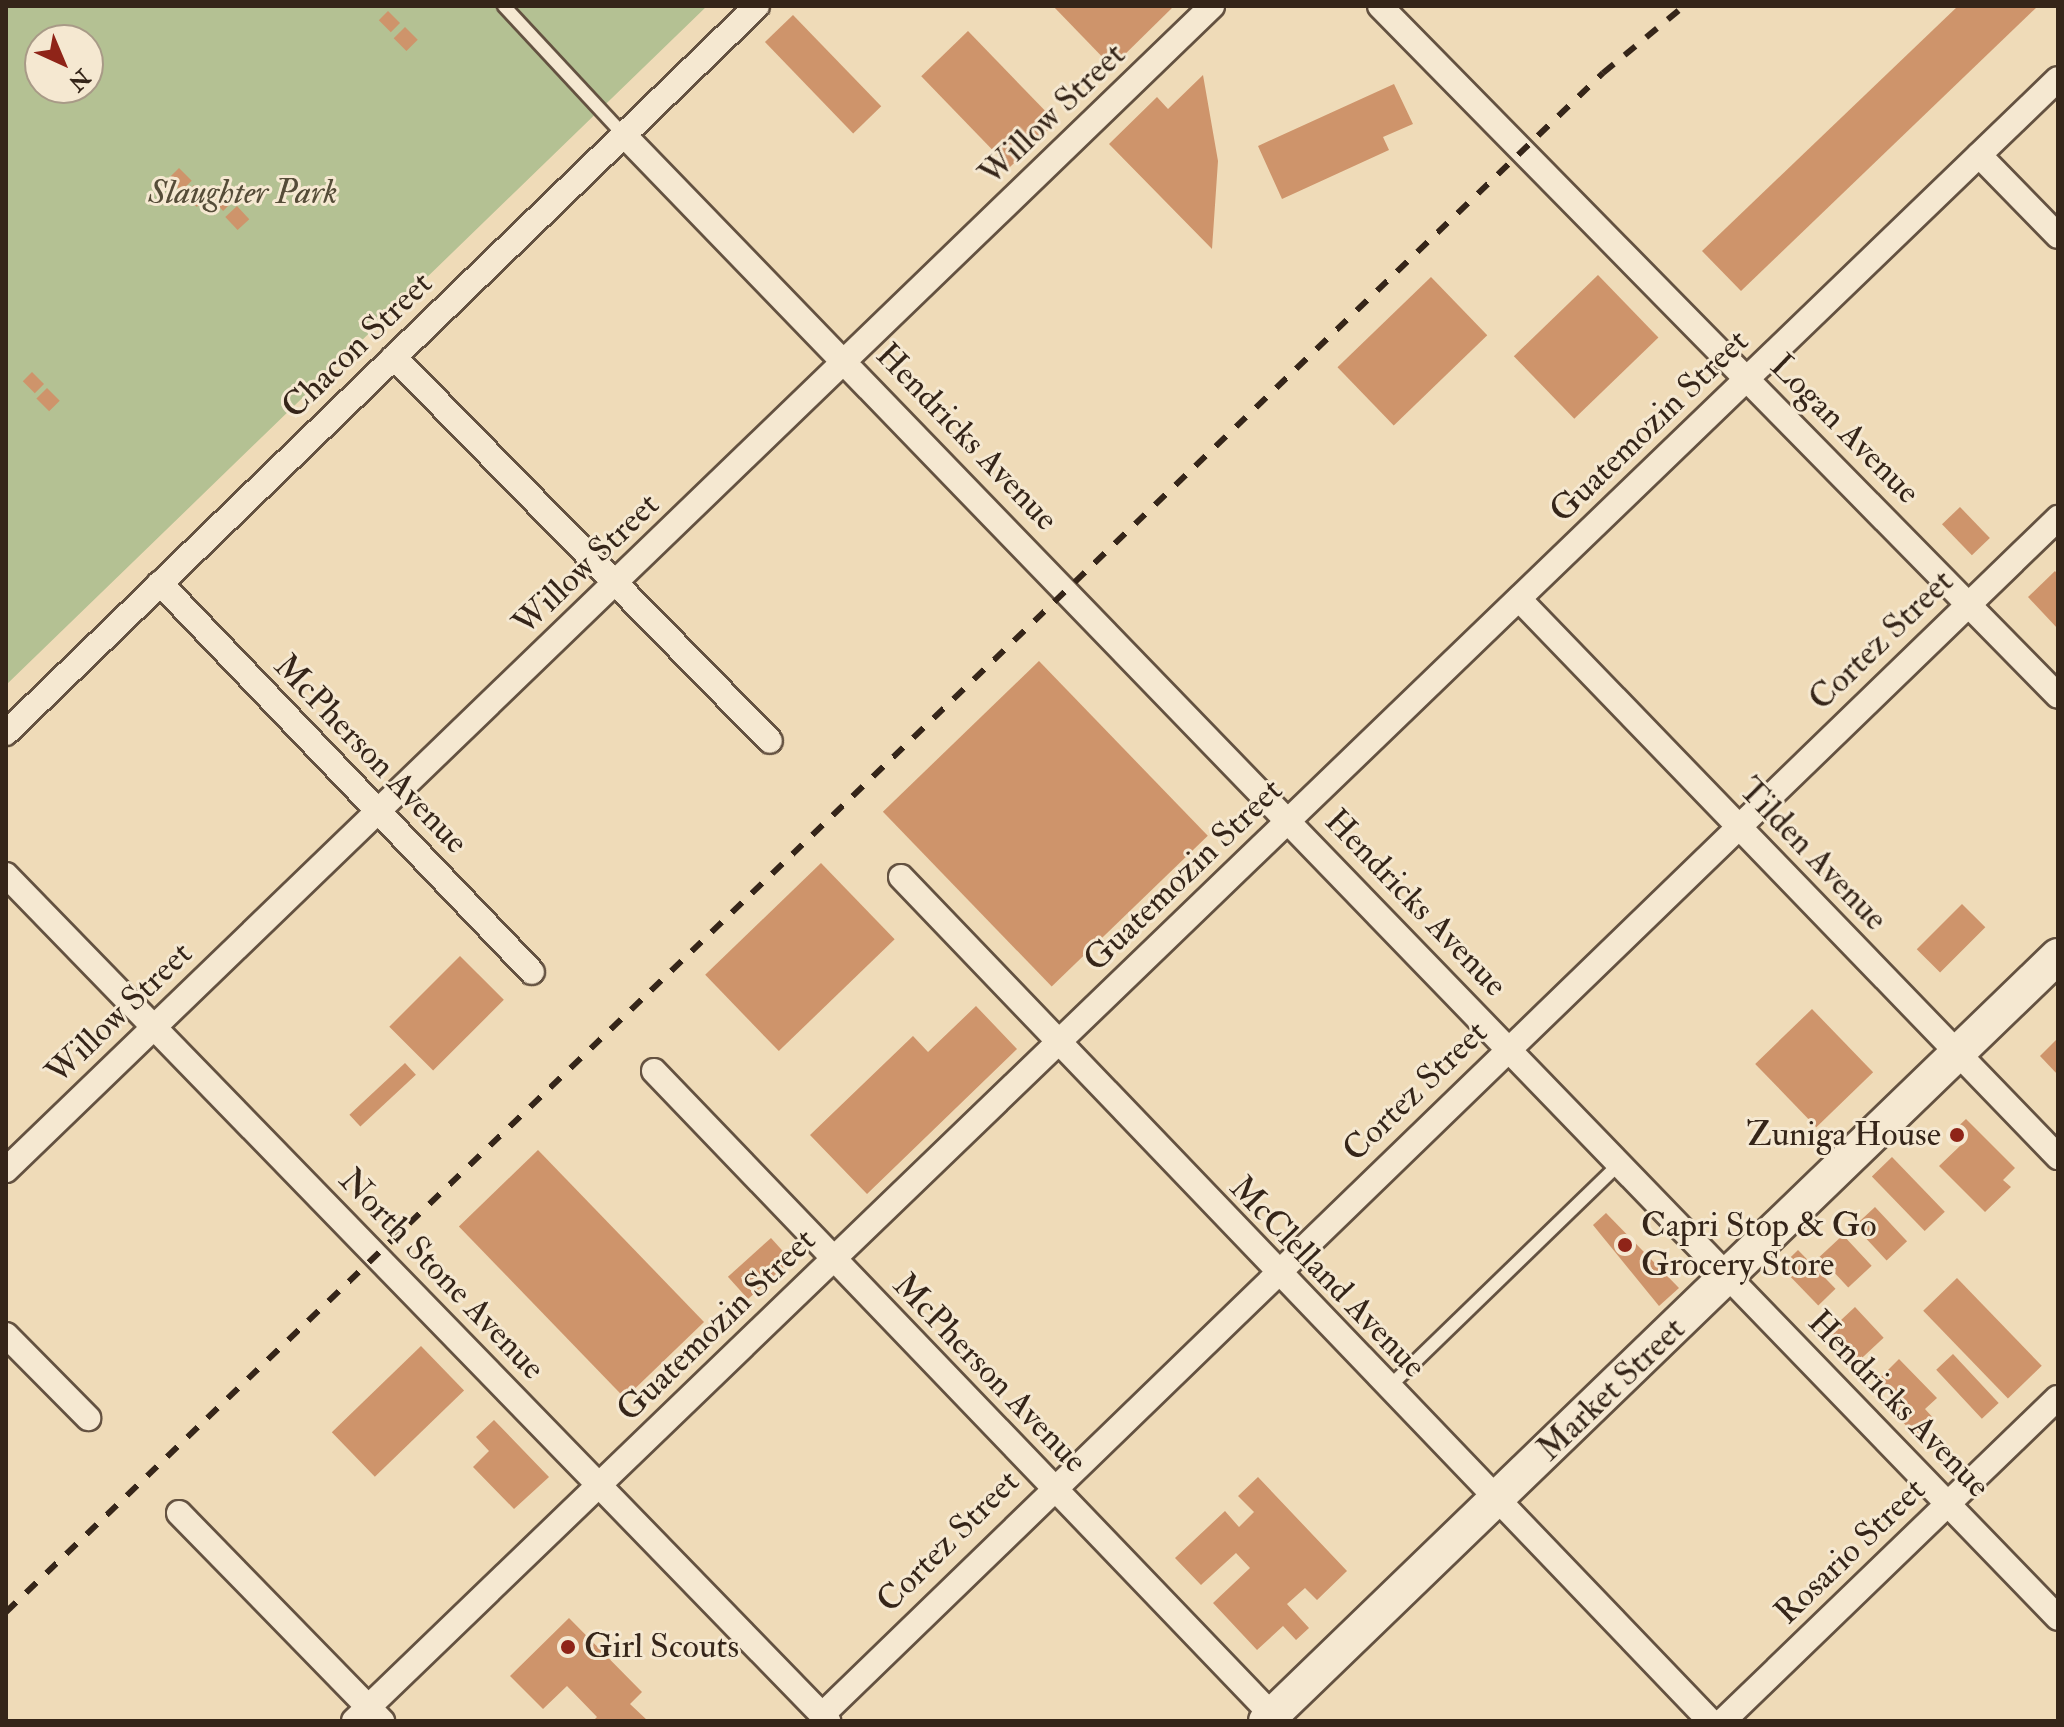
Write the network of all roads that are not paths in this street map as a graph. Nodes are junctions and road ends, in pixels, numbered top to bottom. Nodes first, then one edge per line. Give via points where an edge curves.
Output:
1 (504, 6) edge
2 (757, 6) edge
3 (1212, 6) edge
4 (1380, 6) edge
5 (2058, 79) edge
6 (623, 134) junction
7 (1979, 155) junction
8 (2058, 236) edge
9 (394, 357) junction
10 (846, 359) junction
11 (1747, 379) junction
12 (2058, 518) edge
13 (160, 583) junction
14 (613, 584) junction
15 (1519, 599) junction
16 (1968, 603) junction
17 (2058, 696) edge
18 (6, 733) edge
19 (770, 741) dead end
20 (379, 810) junction
21 (1289, 820) junction
22 (1739, 825) junction
23 (6, 875) edge
24 (901, 877) dead end
25 (2058, 956) edge
26 (532, 972) dead end
27 (154, 1027) junction
28 (1057, 1044) junction
29 (1508, 1048) junction
30 (1958, 1053) junction
31 (654, 1071) dead end
32 (2058, 1157) edge
33 (1620, 1163) junction
34 (6, 1170) edge
35 (834, 1259) junction
36 (1278, 1273) junction
37 (1728, 1276) junction
38 (6, 1335) edge
39 (1388, 1388) junction
40 (2058, 1398) edge
41 (88, 1418) dead end
42 (599, 1485) junction
43 (1052, 1486) junction
44 (1495, 1500) junction
45 (1948, 1504) junction
46 (179, 1513) dead end
47 (2058, 1618) edge
48 (368, 1716) edge
49 (825, 1718) edge
50 (1272, 1719) edge
51 (1710, 1721) edge
52 (1723, 1721) edge

1 - 6 lane
2 - 6 street, Chacon Street
3 - 10 street, Willow Street
4 - 11 street, Logan Avenue
5 - 7 street, Guatemozin Street
6 - 9 street, Chacon Street
6 - 10 street, Hendricks Avenue
7 - 8 street
7 - 11 street, Guatemozin Street
9 - 13 street, Chacon Street
9 - 14 street
10 - 14 street, Willow Street
10 - 21 street, Hendricks Avenue
11 - 15 street, Guatemozin Street
11 - 16 street, Logan Avenue
12 - 16 street, Cortez Street
13 - 18 street, Chacon Street
13 - 20 street, McPherson Avenue
14 - 19 street
14 - 20 street, Willow Street
15 - 21 street, Guatemozin Street
15 - 22 street, Tilden Avenue
16 - 17 street, Logan Avenue
16 - 22 street, Cortez Street
20 - 26 street, McPherson Avenue
20 - 27 street, Willow Street
21 - 28 street, Guatemozin Street
21 - 29 street, Hendricks Avenue
22 - 29 street, Cortez Street
22 - 30 street, Tilden Avenue
23 - 27 street, North Stone Avenue
24 - 28 street, McClelland Avenue
25 - 30 street, Market Street
27 - 34 street, Willow Street
27 - 42 street, North Stone Avenue
28 - 35 street, Guatemozin Street
28 - 36 street, McClelland Avenue
29 - 33 street, Hendricks Avenue
29 - 36 street, Cortez Street
30 - 32 street, Tilden Avenue
30 - 37 street, Market Street
31 - 35 street, McPherson Avenue
33 - 37 street, Hendricks Avenue
33 - 39 lane
35 - 42 street, Guatemozin Street
35 - 43 street, McPherson Avenue
36 - 39 street, McClelland Avenue
36 - 43 street, Cortez Street
37 - 44 street, Market Street
37 - 45 street, Hendricks Avenue
38 - 41 street
39 - 44 street, McClelland Avenue
40 - 45 street, Rosario Street
42 - 48 street, Guatemozin Street
42 - 49 street, North Stone Avenue
43 - 49 street, Cortez Street
43 - 50 street, McPherson Avenue
44 - 50 street, Market Street
44 - 51 street, McClelland Avenue
45 - 47 street, Hendricks Avenue
45 - 52 street, Rosario Street
46 - 48 street

